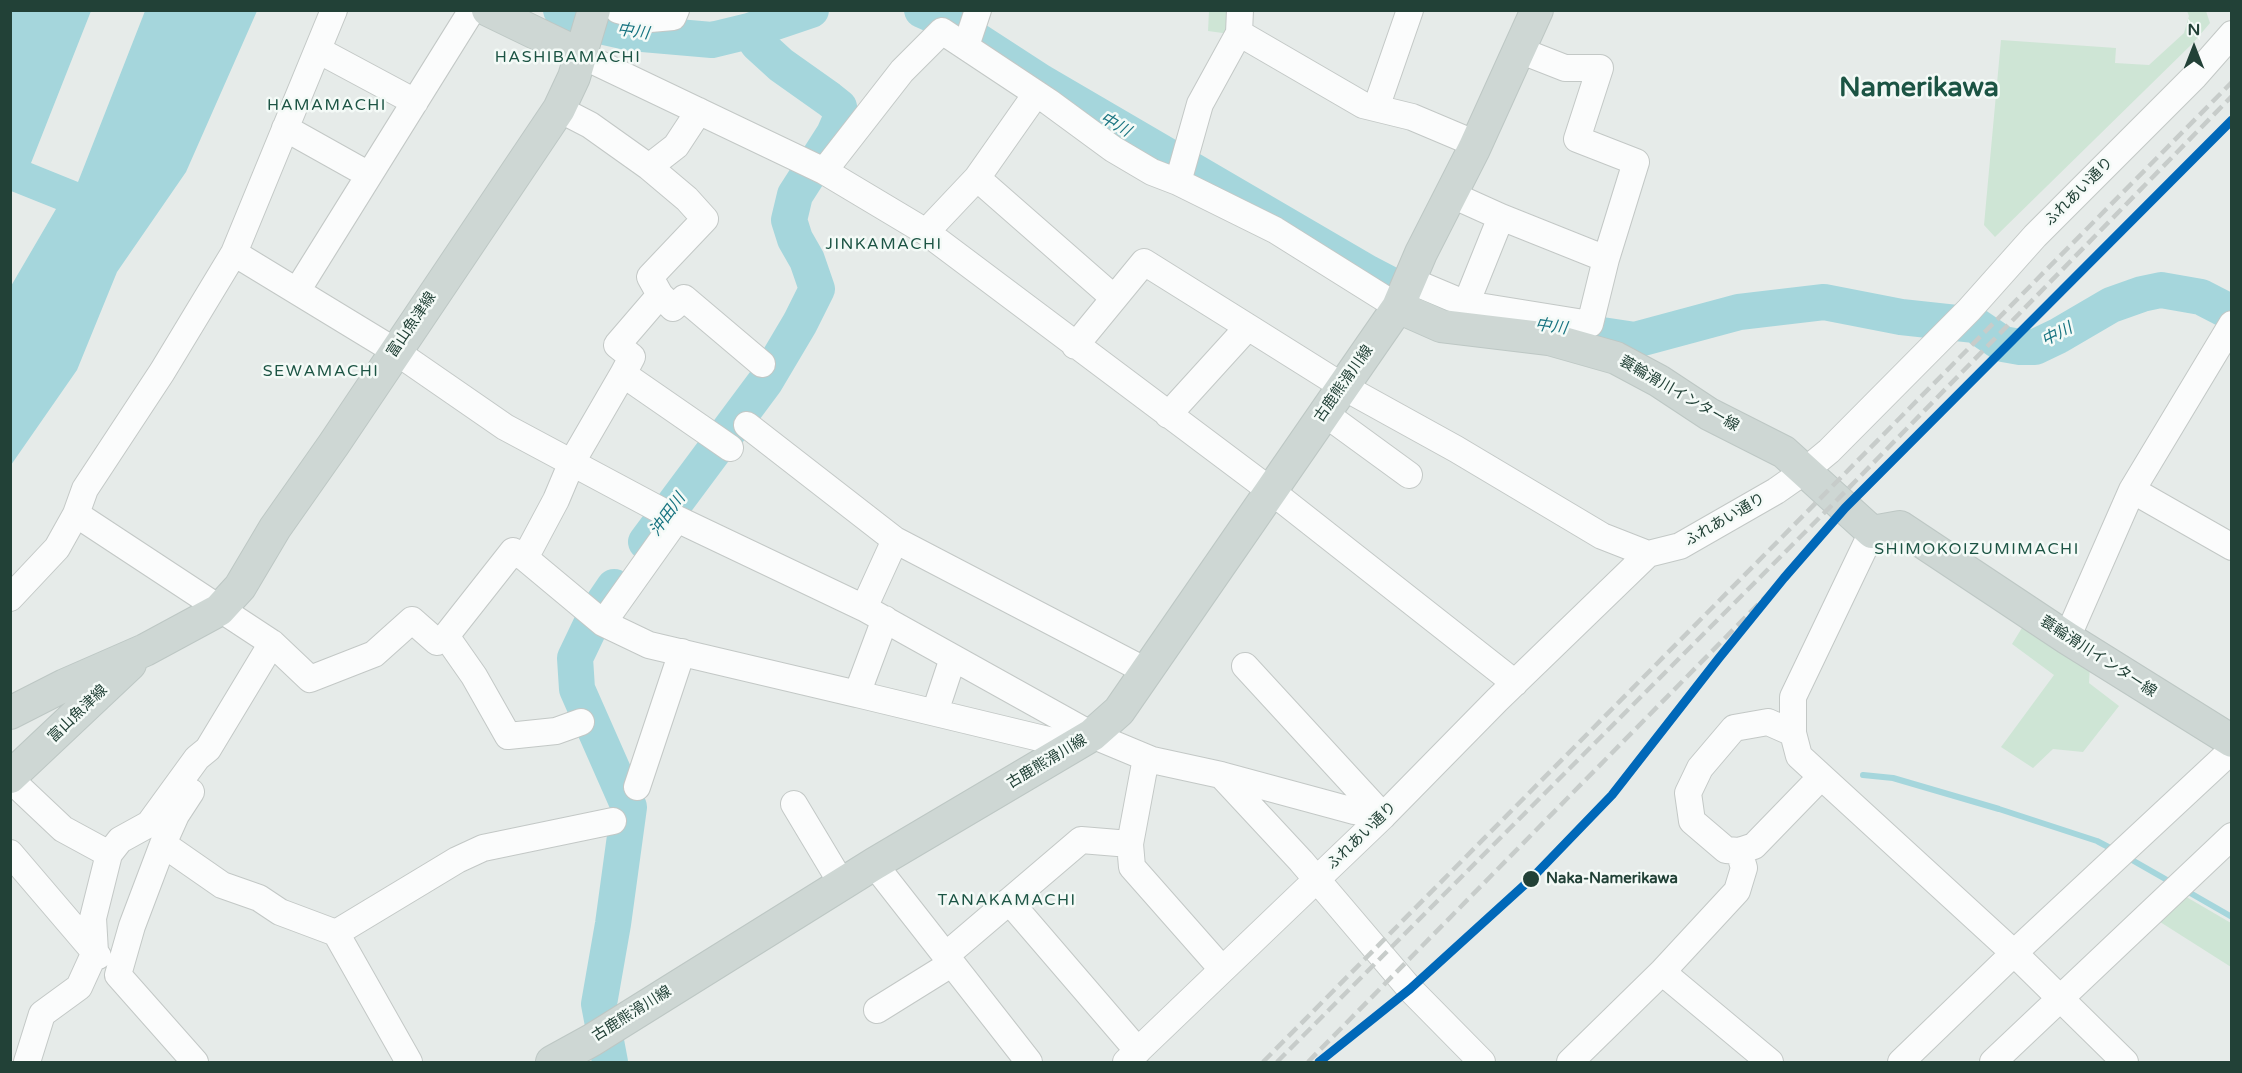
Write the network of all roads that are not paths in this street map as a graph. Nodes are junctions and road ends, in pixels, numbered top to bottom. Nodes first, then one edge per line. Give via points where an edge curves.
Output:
1 (334, 10) edge
2 (472, 10) edge
3 (594, 10) edge
4 (618, 10) edge
5 (676, 10) edge
6 (978, 10) edge
7 (1410, 10) edge
8 (1537, 10) edge
9 (488, 11) edge
10 (1239, 22) edge
11 (2232, 34) edge
12 (966, 46) junction
13 (318, 50) junction
14 (1519, 50) junction
15 (581, 54) junction
16 (1036, 94) junction
17 (415, 102) junction
18 (1376, 108) junction
19 (559, 109) junction
20 (699, 111) junction
21 (285, 128) junction
22 (1476, 144) junction
23 (649, 167) junction
24 (824, 171) junction
25 (369, 175) junction
26 (977, 178) junction
27 (1178, 182) junction
28 (1450, 194) junction
29 (1501, 217) junction
30 (926, 232) junction
31 (234, 253) junction
32 (1606, 259) junction
33 (297, 291) junction
34 (1404, 294) junction
35 (660, 295) junction
36 (1114, 298) junction
37 (1466, 304) junction
38 (2232, 324) edge
39 (1248, 327) junction
40 (1075, 346) junction
41 (395, 351) junction
42 (762, 364) dead end
43 (623, 374) junction
44 (1342, 386) junction
45 (1324, 413) junction
46 (1168, 415) junction
47 (747, 425) dead end
48 (730, 448) dead end
49 (572, 462) junction
50 (1806, 470) junction
51 (1408, 475) dead end
52 (2132, 490) junction
53 (1271, 491) junction
54 (666, 513) junction
55 (76, 514) junction
56 (1872, 532) junction
57 (895, 540) junction
58 (2232, 547) edge
59 (1648, 554) junction
60 (525, 558) junction
61 (10, 598) edge
62 (219, 610) junction
63 (875, 614) junction
64 (603, 623) junction
65 (446, 636) junction
66 (2067, 638) junction
67 (272, 644) junction
68 (145, 650) junction
69 (682, 652) junction
70 (954, 658) junction
71 (1245, 666) dead end
72 (1146, 671) junction
73 (1515, 683) junction
74 (858, 694) junction
75 (935, 712) junction
76 (10, 713) edge
77 (581, 722) dead end
78 (1793, 733) junction
79 (1082, 741) junction
80 (2232, 741) edge
81 (2232, 750) edge
82 (1146, 758) junction
83 (189, 769) junction
84 (1221, 775) junction
85 (1821, 777) junction
86 (10, 778) edge
87 (637, 787) dead end
88 (794, 804) dead end
89 (1383, 816) junction
90 (613, 821) dead end
91 (2232, 836) edge
92 (163, 844) junction
93 (1130, 844) junction
94 (1739, 851) junction
95 (10, 853) edge
96 (109, 854) junction
97 (874, 864) junction
98 (1317, 879) junction
99 (842, 884) junction
100 (1009, 901) junction
101 (336, 933) junction
102 (95, 952) junction
103 (2014, 953) junction
104 (948, 960) junction
105 (1222, 969) junction
106 (1662, 972) junction
107 (118, 975) junction
108 (2060, 998) junction
109 (877, 1010) dead end
110 (592, 1043) edge
111 (1132, 1057) edge
112 (27, 1062) edge
113 (195, 1062) edge
114 (409, 1062) edge
115 (552, 1062) edge
116 (1029, 1062) edge
117 (1482, 1062) edge
118 (1569, 1062) edge
119 (1770, 1062) edge
120 (1900, 1062) edge
121 (1993, 1062) edge
122 (2125, 1062) edge

1 - 13 street
2 - 17 street
3 - 15 main road, 富山魚津線
4 - 5 street via 650,19 673,17
6 - 12 street
7 - 18 street
8 - 14 main road
9 - 15 main road
10 - 18 street via 1363,105
10 - 27 street via 1200,104
11 - 50 street, ふれあい通り via 1969,310
12 - 16 street
12 - 24 street via 942,30 902,71
13 - 17 street
13 - 21 street
14 - 22 main road
14 - 32 street via 1564,68 1600,68 1577,139 1636,162
15 - 19 main road, 富山魚津線
15 - 20 street
16 - 26 street
16 - 27 street via 1113,150
17 - 25 street
18 - 22 street via 1412,117
19 - 23 street via 590,125
19 - 41 main road, 富山魚津線
20 - 23 street via 676,146
20 - 24 street
21 - 25 street
21 - 31 street
22 - 28 main road
23 - 35 street via 705,219 650,277
24 - 30 street
25 - 33 street
26 - 30 street
26 - 36 street
27 - 34 street
28 - 29 street
28 - 34 main road
29 - 32 street
29 - 37 street
30 - 40 street
31 - 33 street
31 - 55 street via 85,489
32 - 37 street via 1590,324
33 - 41 street
34 - 37 street
34 - 44 main road, 古鹿熊滑川線
34 - 50 main road, 蓑輪滑川インター線 via 1441,326 1549,339 1616,357 1709,414 1784,452
35 - 42 street via 673,308 684,298
35 - 43 street via 617,345 632,357
36 - 39 street via 1144,262
36 - 40 street
38 - 52 street
39 - 44 street
39 - 46 street
40 - 46 street
41 - 49 street via 505,427
41 - 62 main road, 富山魚津線 via 275,528 240,587
43 - 48 street
43 - 49 street
44 - 45 main road, 古鹿熊滑川線
44 - 59 street via 1456,448 1602,536
45 - 51 street
45 - 53 main road, 古鹿熊滑川線
46 - 53 street
47 - 57 street
49 - 54 street
49 - 60 street
50 - 56 main road, 蓑輪滑川インター線
50 - 59 street, ふれあい通り via 1680,546
52 - 58 street
52 - 66 street
53 - 72 main road, 古鹿熊滑川線
53 - 73 street
54 - 63 street
54 - 64 street
55 - 61 street via 57,548
55 - 62 street
56 - 66 main road, 蓑輪滑川インター線 via 1900,527
56 - 78 street via 1793,697
57 - 63 street
57 - 72 street
59 - 73 street, ふれあい通り
60 - 64 street
60 - 65 street via 513,551
62 - 67 street
62 - 68 main road, 富山魚津線
63 - 70 street
63 - 74 street
64 - 69 street via 649,645
65 - 67 street via 437,642 412,620 374,654 310,679
65 - 77 street via 508,736 556,731
66 - 80 main road, 蓑輪滑川インター線
67 - 83 street via 208,749
68 - 76 main road, 富山魚津線 via 65,684
68 - 86 main road, 富山魚津線
69 - 74 street
69 - 87 street
70 - 75 street
70 - 79 street
71 - 89 street
72 - 79 main road, 古鹿熊滑川線 via 1119,711
73 - 89 street, ふれあい通り
74 - 75 street
75 - 79 street
78 - 85 street via 1799,756
78 - 94 street via 1768,722 1734,728 1700,768 1688,793 1692,821 1726,850
79 - 82 street
79 - 97 main road, 古鹿熊滑川線
81 - 103 street
82 - 84 street
82 - 93 street
83 - 92 street via 200,777
83 - 96 street via 149,824 120,840
84 - 89 street
84 - 98 street
85 - 94 street via 1754,846
85 - 103 street
86 - 96 street via 63,829
88 - 99 street
89 - 98 street, ふれあい通り
90 - 101 street via 483,848
91 - 108 street
92 - 101 street via 222,885
92 - 107 street
93 - 100 street via 1081,840
93 - 105 street via 1132,867
94 - 106 street via 1744,868 1737,891
95 - 102 street
96 - 102 street via 93,918
97 - 99 main road, 古鹿熊滑川線
97 - 104 street
98 - 105 street, ふれあい通り
98 - 117 street via 1410,988
99 - 110 main road, 古鹿熊滑川線
100 - 104 street
100 - 111 street
101 - 114 street
102 - 107 street
102 - 112 street via 79,987 42,1014
103 - 108 street
103 - 120 street
104 - 109 street
104 - 116 street
105 - 111 street, ふれあい通り
106 - 118 street
106 - 119 street
107 - 113 street
108 - 121 street
108 - 122 street
110 - 115 main road, 古鹿熊滑川線

